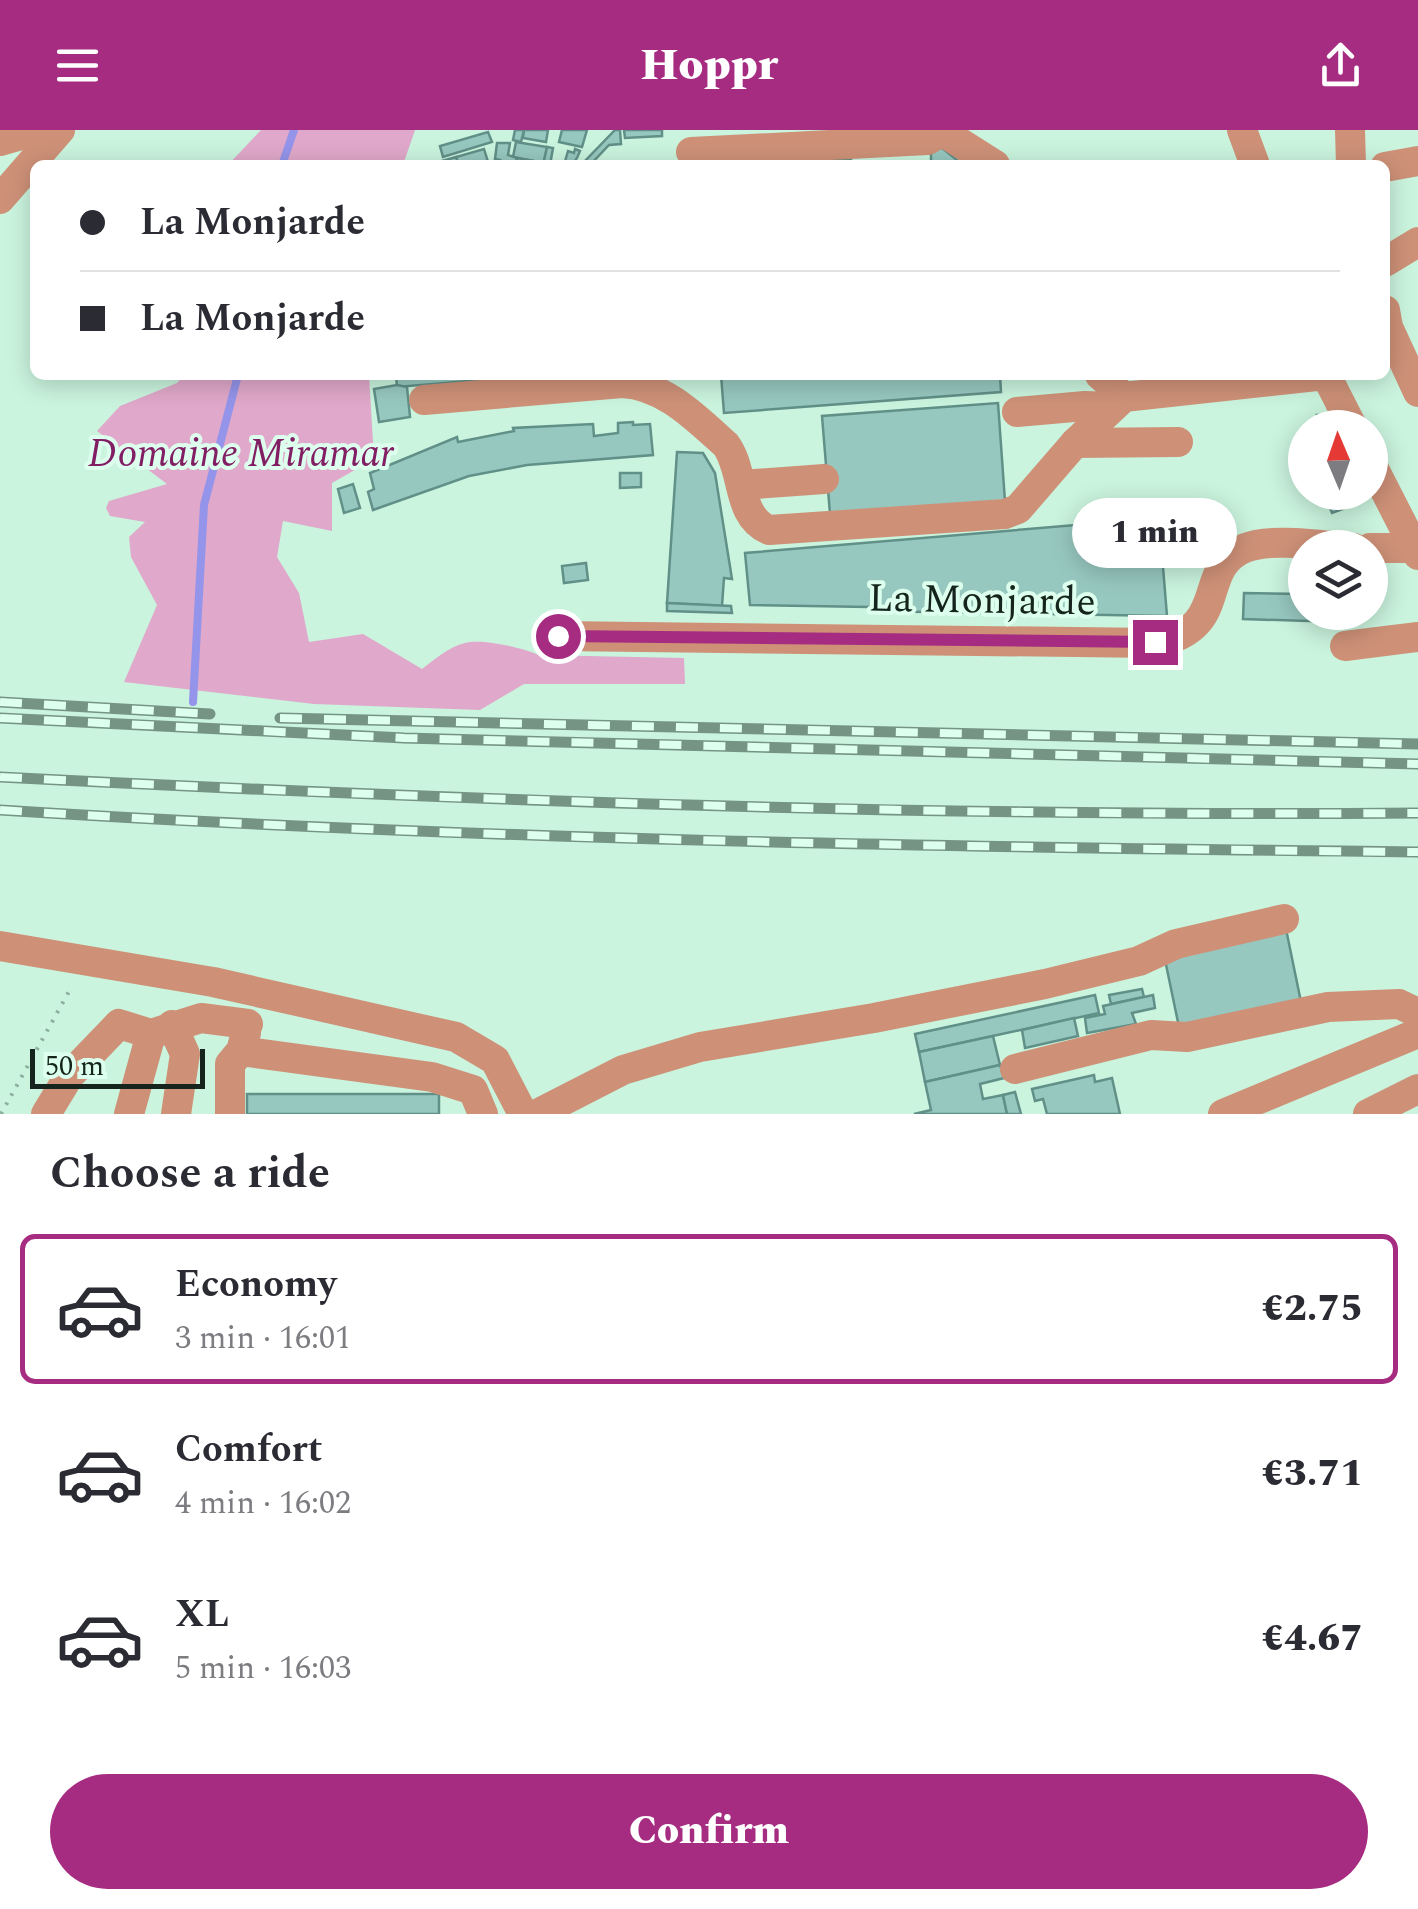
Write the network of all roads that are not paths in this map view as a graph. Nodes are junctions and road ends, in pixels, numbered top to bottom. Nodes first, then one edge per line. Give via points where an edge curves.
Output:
1 (38, 130) edge
2 (60, 130) edge
3 (1242, 130) edge
4 (1350, 130) edge
5 (942, 131) edge
6 (0, 141) edge
7 (691, 152) dead end
8 (747, 157) edge
9 (34, 160) edge
10 (987, 160) edge
11 (1253, 160) edge
12 (1351, 160) edge
13 (1418, 162) edge
14 (30, 165) edge
15 (1390, 166) edge
16 (0, 200) edge
17 (1418, 242) edge
18 (1390, 259) edge
19 (1390, 332) edge
20 (1104, 380) edge
21 (1288, 380) edge
22 (1329, 380) edge
23 (1418, 392) edge
24 (424, 400) dead end
25 (1119, 402) junction
26 (1344, 410) edge
27 (1016, 412) dead end
28 (1178, 442) dead end
29 (1075, 443) junction
30 (824, 479) dead end
31 (741, 485) junction
32 (1388, 496) edge
33 (1288, 545) edge
34 (1388, 549) edge
35 (1416, 551) edge
36 (558, 636) dead end
37 (1418, 637) edge
38 (1345, 646) dead end
39 (1284, 919) dead end
40 (0, 946) edge
41 (256, 992) junction
42 (1418, 1013) edge
43 (162, 1030) junction
44 (1418, 1033) edge
45 (244, 1038) junction
46 (1014, 1069) dead end
47 (1418, 1089) edge
48 (46, 1114) edge
49 (129, 1114) edge
50 (176, 1114) edge
51 (230, 1114) edge
52 (483, 1114) edge
53 (523, 1114) edge
54 (537, 1114) edge
55 (1223, 1114) edge
56 (1368, 1114) edge

1 - 6 street
2 - 9 street
3 - 11 street
4 - 12 street
5 - 8 street via 928,140
5 - 10 street
7 - 8 street
13 - 15 street
14 - 16 street
17 - 18 street
19 - 23 street
20 - 25 street
21 - 25 street
22 - 26 street
24 - 31 street via 644,384 726,445
25 - 27 street
25 - 29 street
28 - 29 street
29 - 31 street via 1029,500 1005,514 769,530 750,515
30 - 31 street
32 - 35 street
33 - 36 street, La Monjarde via 1244,548 1221,566 1203,618 1182,638 1155,642
34 - 35 street
37 - 38 street
39 - 54 street via 1045,984 700,1047 623,1070
40 - 41 street via 81,970
41 - 45 street
41 - 53 street via 456,1037 495,1060
42 - 46 street via 1400,1004 1328,1006 1187,1036 1152,1034
43 - 45 street via 200,1018
43 - 48 street via 118,1024 69,1076
43 - 49 street
43 - 50 street via 185,1054
44 - 55 street
45 - 51 street via 230,1064
45 - 52 street via 432,1077 472,1090
47 - 56 street

